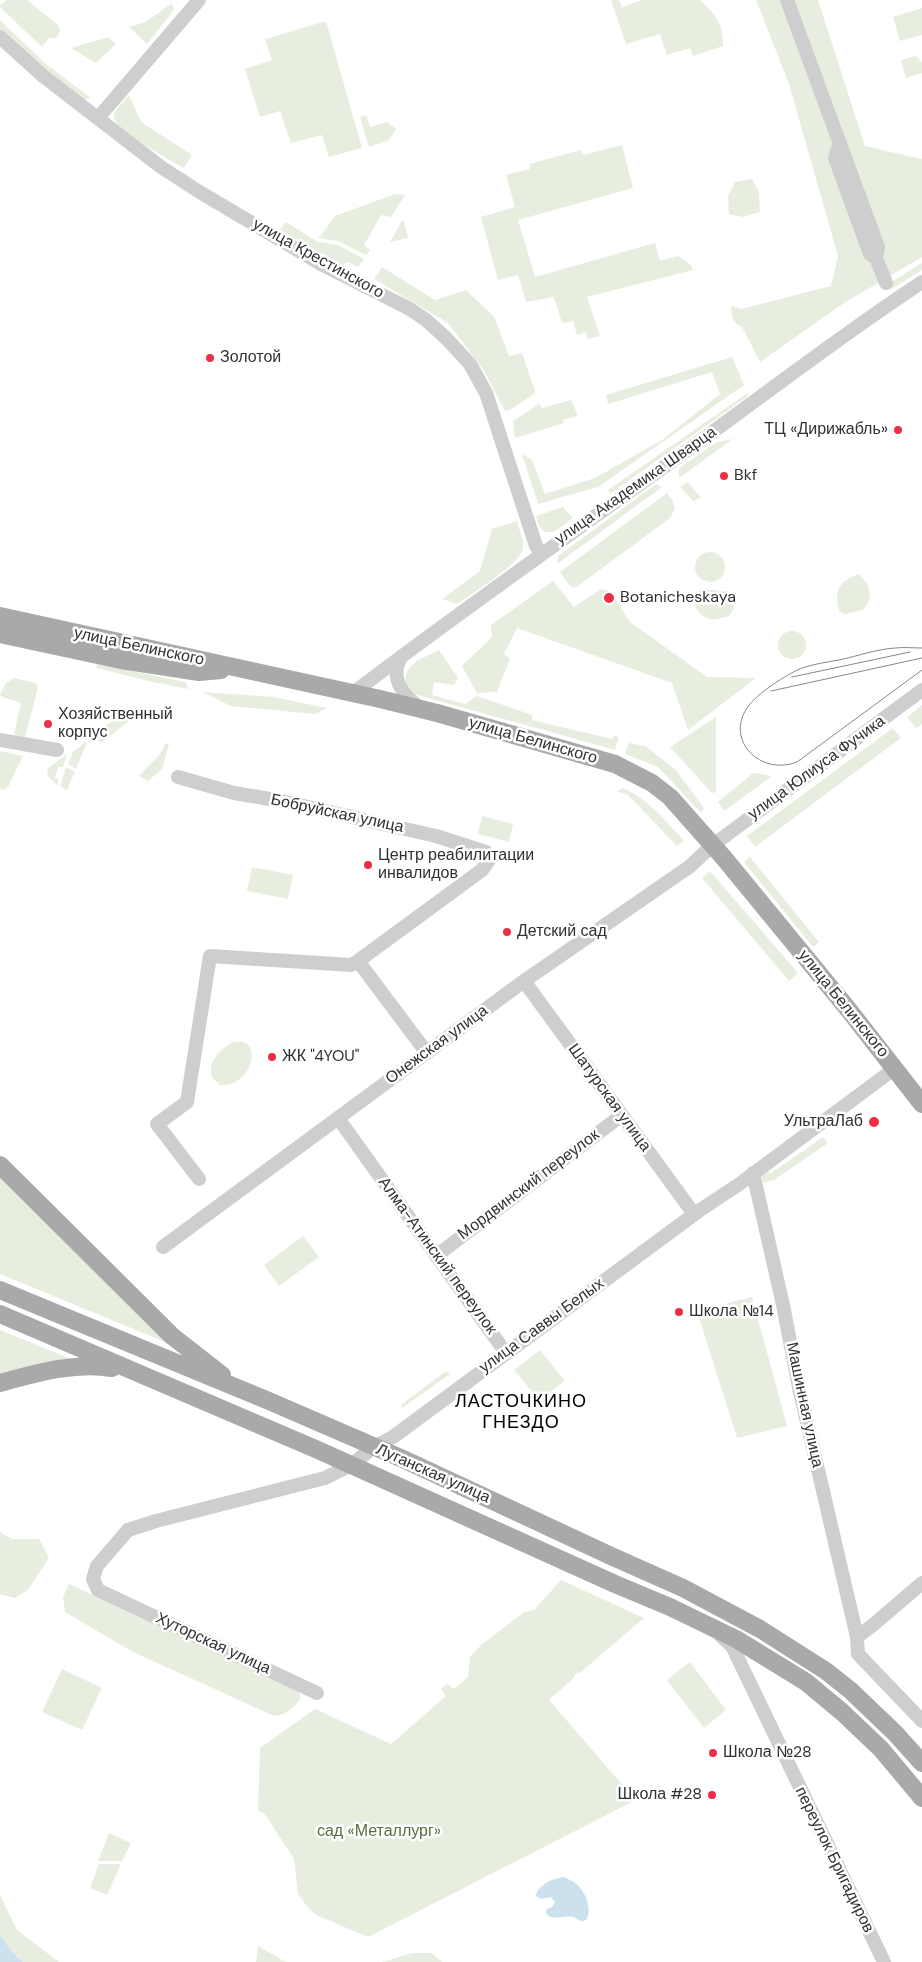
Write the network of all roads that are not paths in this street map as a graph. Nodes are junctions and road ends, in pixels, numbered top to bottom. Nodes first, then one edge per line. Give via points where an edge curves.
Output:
1 (199, 0) edge
2 (787, 0) edge
3 (0, 37) edge
4 (98, 118) junction
5 (922, 282) edge
6 (886, 283) dead end
7 (542, 554) junction
8 (0, 616) edge
9 (0, 634) edge
10 (404, 654) junction
11 (237, 668) junction
12 (922, 690) edge
13 (353, 693) junction
14 (422, 709) junction
15 (0, 740) edge
16 (57, 750) dead end
17 (178, 776) dead end
18 (713, 845) junction
19 (358, 961) junction
20 (524, 981) junction
21 (427, 1053) junction
22 (894, 1068) junction
23 (922, 1104) edge
24 (622, 1115) junction
25 (338, 1118) junction
26 (0, 1165) edge
27 (753, 1173) junction
28 (199, 1179) dead end
29 (694, 1214) junction
30 (163, 1247) dead end
31 (436, 1256) junction
32 (0, 1290) edge
33 (0, 1314) edge
34 (506, 1352) junction
35 (154, 1380) junction
36 (0, 1383) edge
37 (238, 1388) junction
38 (374, 1447) junction
39 (351, 1465) junction
40 (922, 1583) edge
41 (109, 1596) joint
42 (713, 1628) junction
43 (857, 1636) junction
44 (317, 1693) dead end
45 (922, 1721) edge
46 (922, 1763) edge
47 (922, 1798) edge
48 (884, 1962) edge

1 - 4 street
2 - 6 street via 878,247 876,258
3 - 4 street, улица Крестинского
4 - 7 street, улица Крестинского via 198,191 322,264 410,309 446,338 470,364 486,393 536,546
5 - 7 street, улица Академика Шварца
7 - 10 street, улица Академика Шварца
8 - 11 main road, улица Белинского
9 - 11 main road via 121,660 199,672
10 - 13 street, улица Академика Шварца
10 - 14 street via 396,670 399,686 408,699
11 - 13 main road, улица Белинского
12 - 18 street, улица Юлиуса Фучика
13 - 14 main road, улица Белинского
14 - 18 main road, улица Белинского via 615,764 635,773 670,797
15 - 16 street
17 - 19 street, Бобруйская улица via 234,793 436,836 486,852 490,860 482,870
18 - 20 street, Онежская улица via 688,867
18 - 22 main road, улица Белинского
19 - 21 street
19 - 28 street via 351,966 210,956 187,1102 157,1124
20 - 21 street, Онежская улица
20 - 24 street, Шатурская улица
21 - 25 street, Онежская улица
22 - 23 main road, улица Белинского
22 - 27 street, улица Саввы Белых
24 - 29 street, Шатурская улица
24 - 31 street, Мордвинский переулок
25 - 30 street, Онежская улица
25 - 31 street, Алма-Атинский переулок
26 - 37 main road via 172,1336
27 - 29 street, улица Саввы Белых
27 - 43 street, Машинная улица
29 - 34 street, улица Саввы Белых
31 - 34 street, Алма-Атинский переулок
32 - 37 main road, Луганская улица
33 - 35 main road, Луганская улица
34 - 38 street, улица Саввы Белых via 393,1437
35 - 36 main road via 100,1366 77,1366
35 - 39 main road, Луганская улица
37 - 38 main road, Луганская улица
38 - 39 street, улица Саввы Белых
38 - 46 main road, Луганская улица via 683,1588 760,1629 850,1690
39 - 41 street, улица Саввы Белых via 325,1478 156,1520 128,1530 97,1566 93,1579 98,1590
39 - 42 main road, Луганская улица
40 - 43 street
41 - 44 street, Хуторская улица
42 - 47 main road, Луганская улица via 806,1682 881,1749
42 - 48 street, переулок Бригадиров via 732,1646
43 - 45 street, Машинная улица via 858,1654

